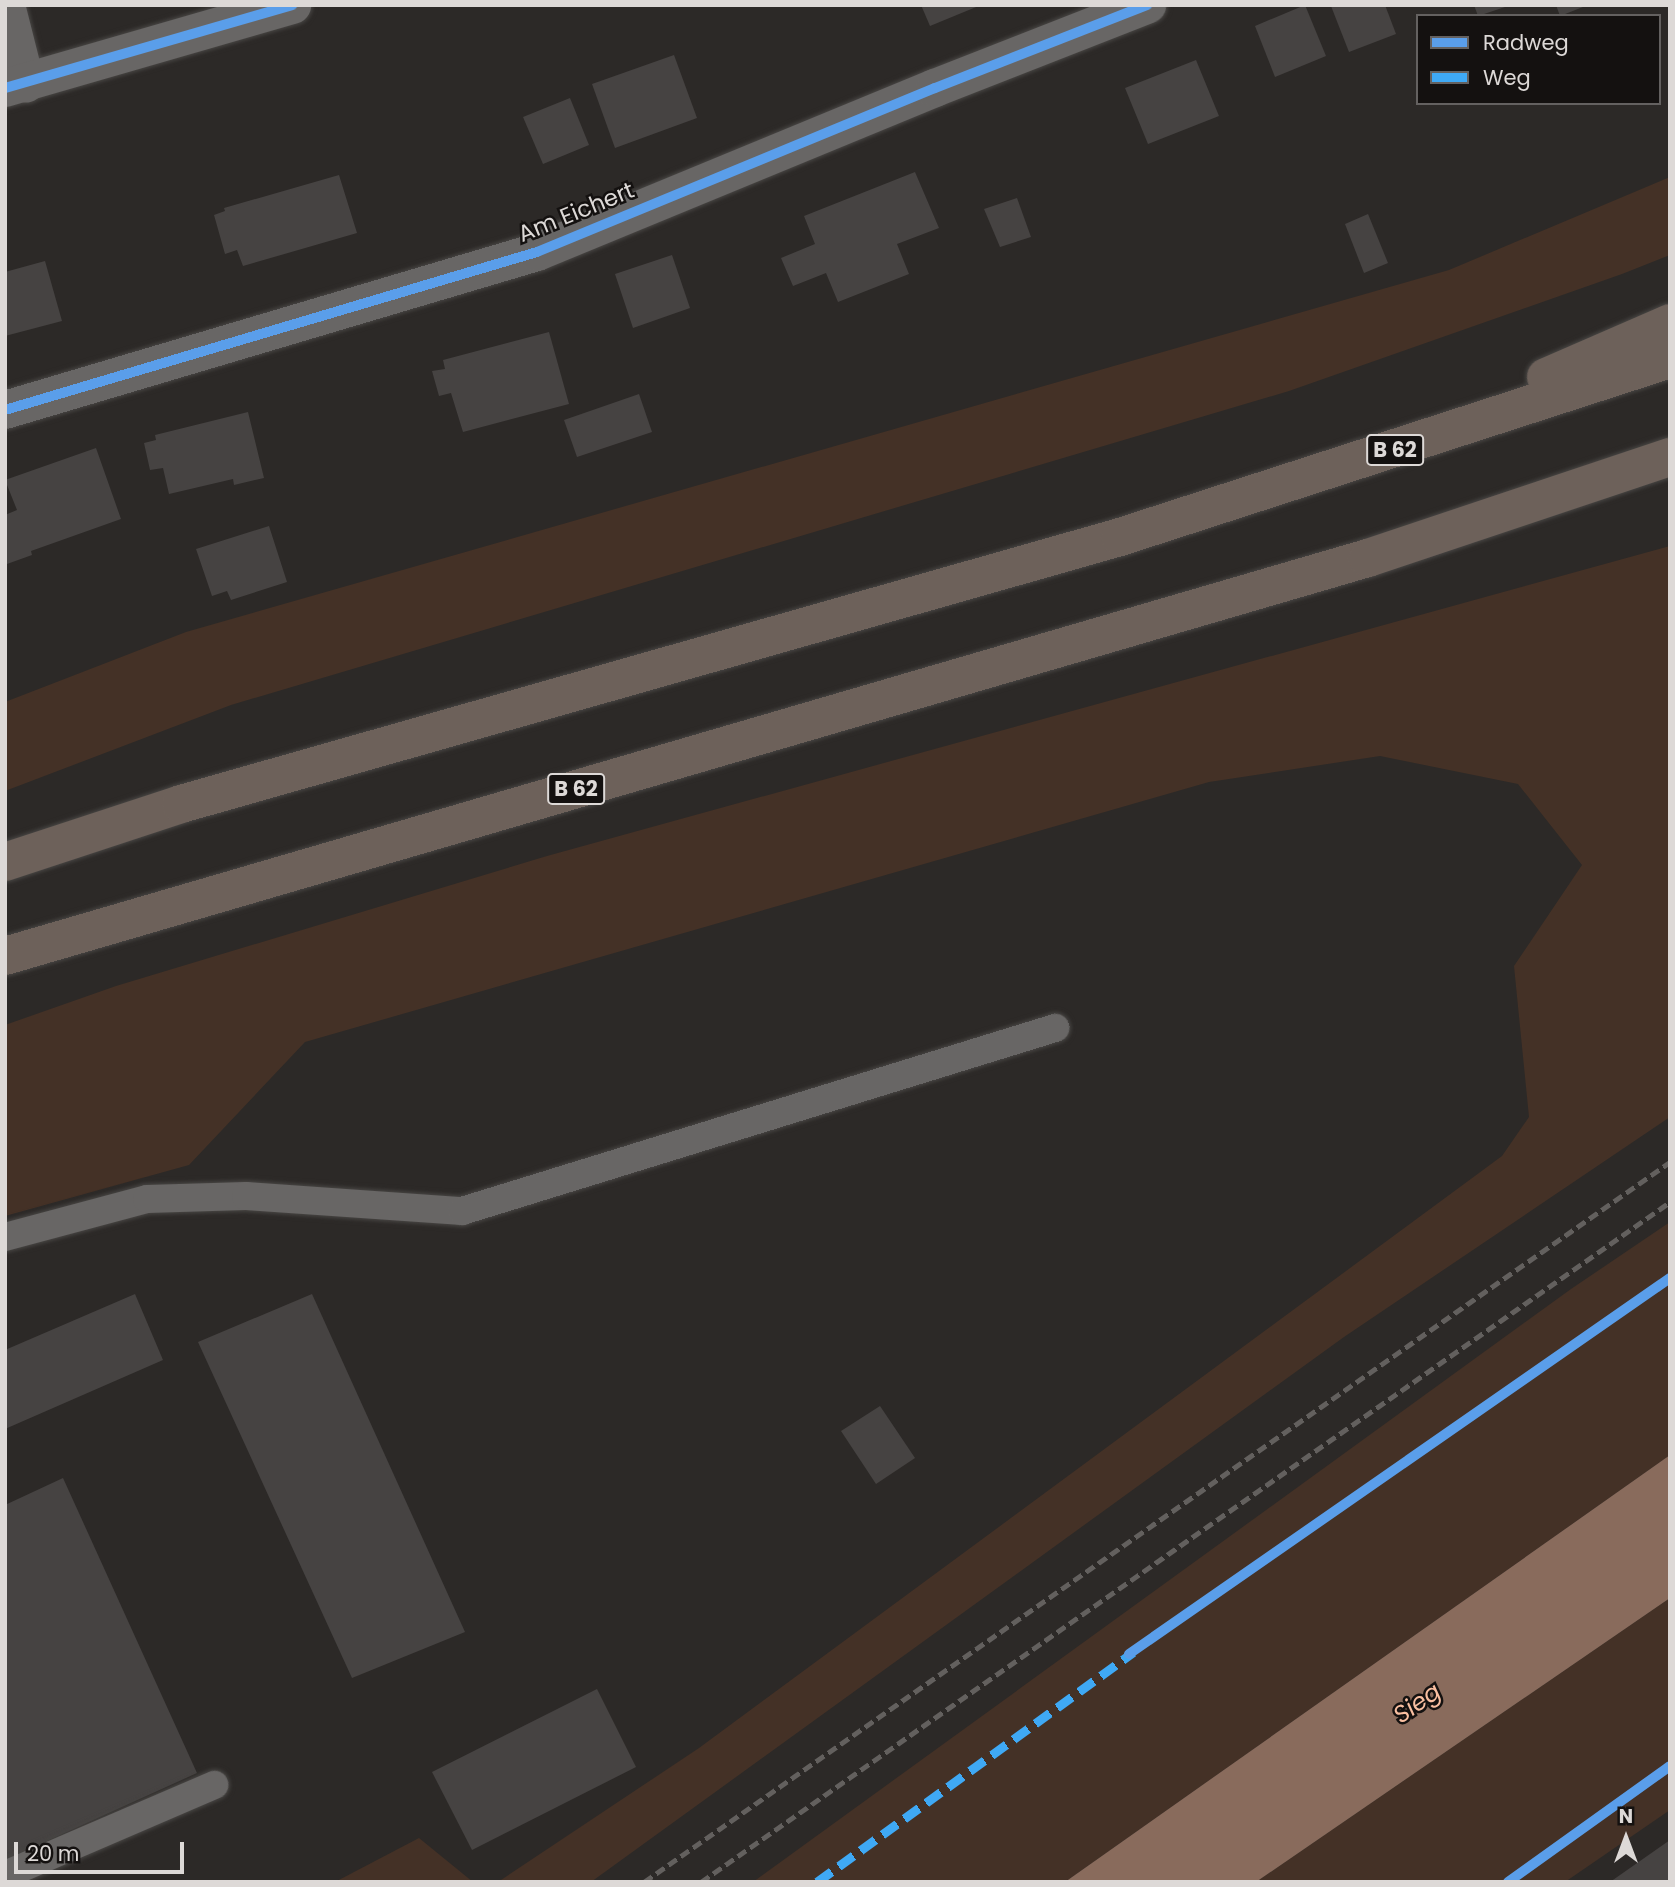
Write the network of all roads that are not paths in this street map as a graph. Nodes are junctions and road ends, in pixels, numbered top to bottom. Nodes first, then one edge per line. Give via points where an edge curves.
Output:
1 (6, 5) edge
2 (292, 5) edge
3 (1147, 5) edge
4 (15, 86) edge
5 (1670, 323) edge
6 (1670, 359) edge
7 (5, 410) edge
8 (1670, 457) edge
9 (1323, 473) junction
10 (5, 862) edge
11 (5, 956) edge
12 (1055, 1028) dead end
13 (5, 1237) edge
14 (214, 1785) dead end
15 (5, 1875) edge

1 - 4 street
2 - 4 street
3 - 7 street, Am Eichert via 537,252
5 - 9 highway, B 62
6 - 9 highway, B 62
8 - 11 highway, B 62 via 1368,558
9 - 10 highway, B 62 via 1120,537 181,804
12 - 13 lane via 462,1211 246,1196 147,1199
14 - 15 lane

